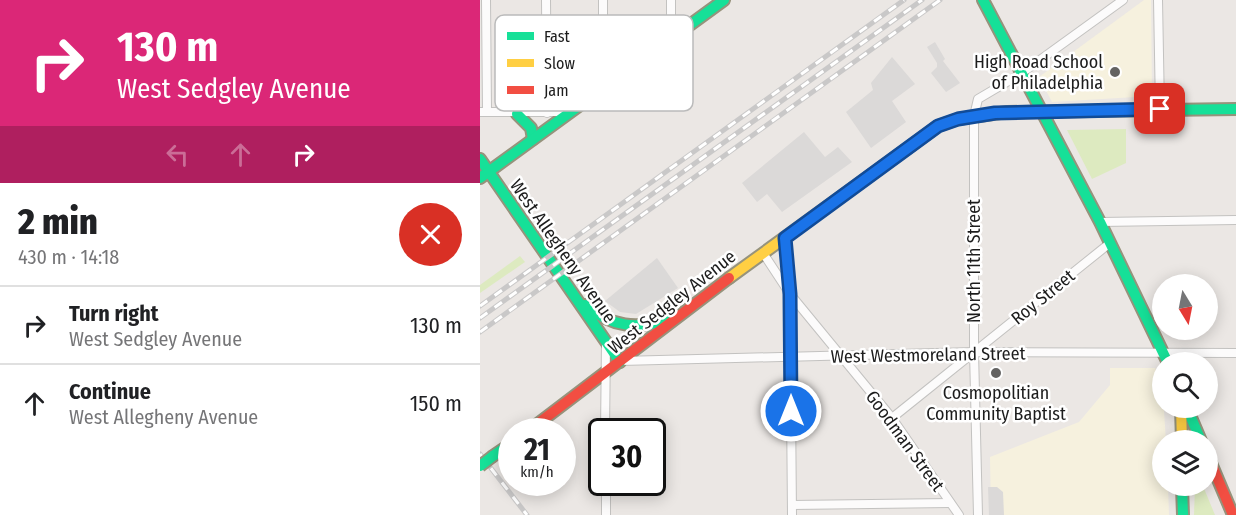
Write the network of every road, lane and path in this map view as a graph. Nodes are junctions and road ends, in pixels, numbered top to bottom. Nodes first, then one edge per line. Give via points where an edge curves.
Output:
1 (486, 0) edge
2 (546, 0) edge
3 (723, 0) edge
4 (983, 0) edge
5 (1124, 0) edge
6 (1158, 0) edge
7 (546, 15) edge
8 (693, 22) edge
9 (1022, 73) junction
10 (1160, 109) junction
11 (1236, 109) edge
12 (484, 112) edge
13 (570, 112) joint
14 (1042, 112) junction
15 (547, 113) joint
16 (517, 114) junction
17 (974, 116) junction
18 (533, 138) junction
19 (480, 159) edge
20 (484, 175) edge
21 (1236, 220) edge
22 (1100, 222) junction
23 (785, 238) junction
24 (1110, 243) junction
25 (763, 253) junction
26 (790, 294) junction
27 (575, 296) junction
28 (680, 314) junction
29 (606, 343) junction
30 (974, 352) junction
31 (1163, 352) edge
32 (1236, 353) edge
33 (1218, 354) edge
34 (791, 357) junction
35 (842, 357) junction
36 (1152, 358) edge
37 (620, 362) junction
38 (605, 375) junction
39 (546, 418) edge
40 (605, 418) edge
41 (892, 418) junction
42 (498, 453) edge
43 (480, 466) edge
44 (1218, 485) edge
45 (606, 496) edge
46 (1183, 498) edge
47 (950, 503) junction
48 (792, 505) junction
49 (606, 515) edge
50 (792, 515) edge
51 (958, 515) edge
52 (978, 515) edge
53 (1183, 515) edge
54 (1233, 515) edge

1 - 12 street
2 - 7 street
3 - 8 main road
4 - 9 main road
5 - 9 street
6 - 10 street
9 - 14 main road
9 - 17 street via 978,99
10 - 11 main road
10 - 14 main road
12 - 16 street
13 - 15 street
13 - 18 main road
14 - 17 main road
14 - 22 main road
15 - 16 street
16 - 18 main road via 531,128
17 - 23 main road, West Sedgley Avenue via 938,126
17 - 30 street, North 11th Street
18 - 20 main road
19 - 20 main road, West Allegheny Avenue
20 - 27 main road, West Allegheny Avenue
21 - 22 street
22 - 24 main road
23 - 25 main road, West Sedgley Avenue
23 - 26 street
24 - 30 street, Roy Street
24 - 31 main road
25 - 26 street, Goodman Street
25 - 28 main road, West Sedgley Avenue
26 - 34 street
26 - 35 street, Goodman Street
27 - 28 main road via 600,317 632,329
27 - 29 main road, West Allegheny Avenue
28 - 37 main road, West Sedgley Avenue
29 - 37 main road, West Allegheny Avenue
29 - 38 street
30 - 35 street, West Westmoreland Street
30 - 36 street, West Westmoreland Street
30 - 41 street, Roy Street
30 - 52 street, North 11th Street
32 - 33 street, West Westmoreland Street
34 - 35 street, West Westmoreland Street
34 - 37 street, West Westmoreland Street
34 - 48 street
35 - 41 street, Goodman Street
37 - 38 main road, West Sedgley Avenue
38 - 39 main road, West Sedgley Avenue
38 - 40 street
41 - 47 street, Goodman Street
42 - 43 main road, bridge
44 - 54 main road
45 - 49 street
46 - 53 main road
47 - 48 street
47 - 51 street, Goodman Street
48 - 50 street

